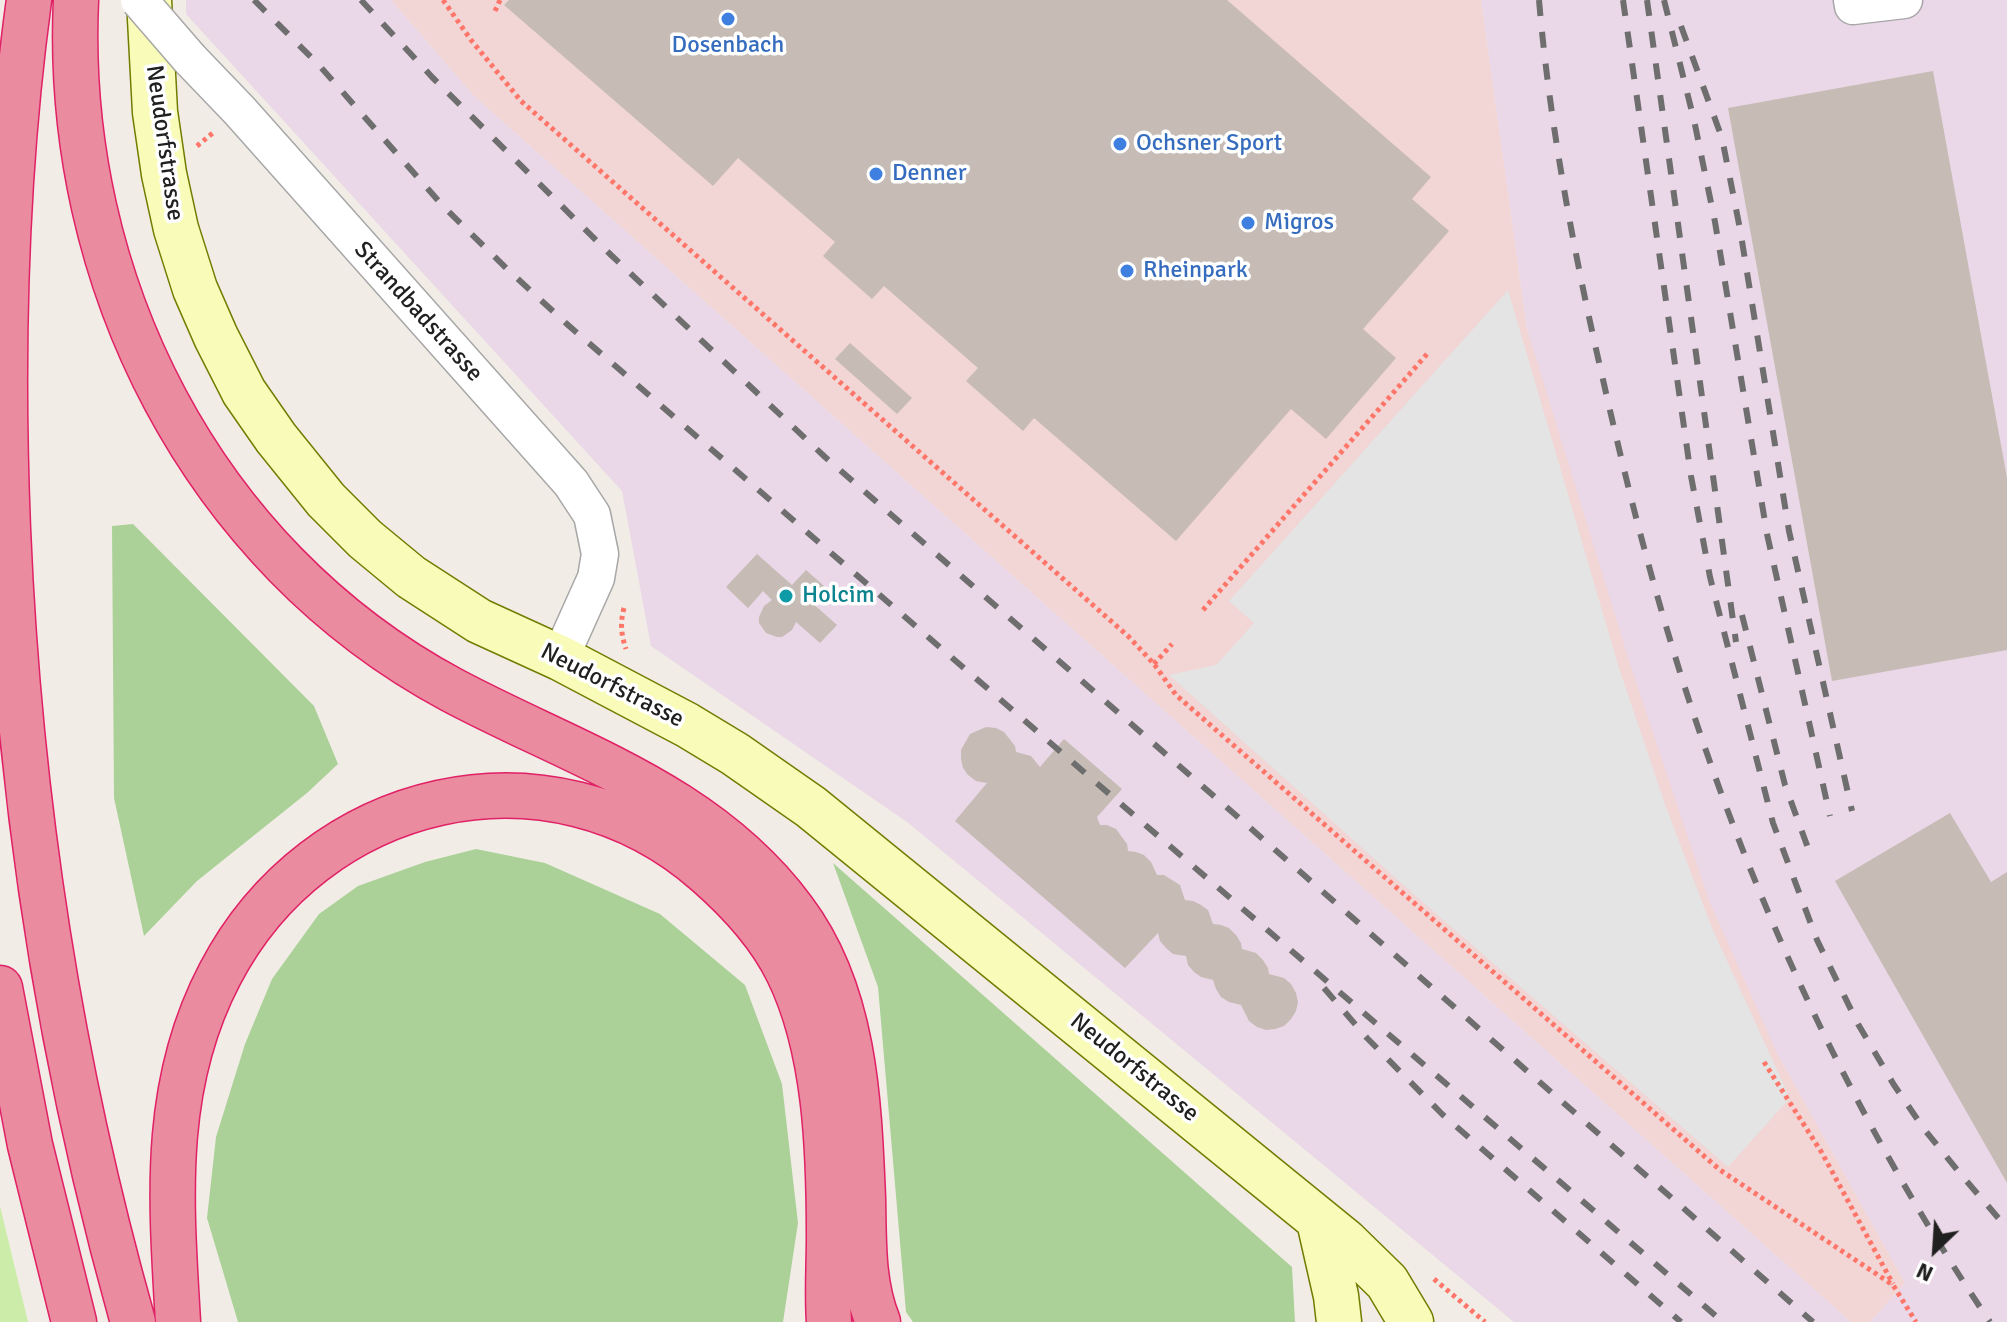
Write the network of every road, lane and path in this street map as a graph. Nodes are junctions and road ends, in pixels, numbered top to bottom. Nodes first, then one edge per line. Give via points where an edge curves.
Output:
1 (29, 0) edge
2 (76, 0) edge
3 (139, 0) edge
4 (149, 0) edge
5 (443, 0) edge
6 (500, 0) edge
7 (1852, 0) edge
8 (1904, 0) edge
9 (495, 11) dead end
10 (1428, 353) dead end
11 (1203, 610) dead end
12 (1172, 644) dead end
13 (560, 658) junction
14 (1154, 664) junction
15 (0, 988) edge
16 (1764, 1062) dead end
17 (1319, 1221) junction
18 (1893, 1285) junction
19 (824, 1313) edge
20 (74, 1322) edge
21 (133, 1322) edge
22 (178, 1322) edge
23 (878, 1322) edge
24 (1339, 1322) edge
25 (1411, 1322) edge
26 (1916, 1322) edge

1 - 21 highway via 6,297 6,482 15,664 35,845 64,1028
2 - 23 highway via 84,145 114,283 170,411 233,504 294,573 387,650 451,689 634,779 707,824 761,871 808,933 840,1005 851,1055 867,1282
3 - 13 street, Strandbadstrasse, bridge via 571,483 592,515 600,554 596,578
4 - 13 main road, Neudorfstrasse via 155,112 176,229 195,289 244,392 317,489 365,539 479,621
5 - 14 path via 521,101
6 - 9 path
7 - 8 street via 1853,6
10 - 11 path
12 - 14 path
13 - 17 main road, Neudorfstrasse via 687,725 811,807
14 - 18 path via 1176,695 1720,1170
15 - 20 highway via 30,1145
16 - 18 path via 1822,1153
17 - 24 main road
17 - 25 main road, Neudorfstrasse via 1387,1282
18 - 26 path
19 - 22 highway via 829,1234 825,1133 815,1055 788,971 745,910 688,857 647,832 573,803 499,796 416,809 345,840 288,883 230,956 198,1024 180,1090 172,1195

